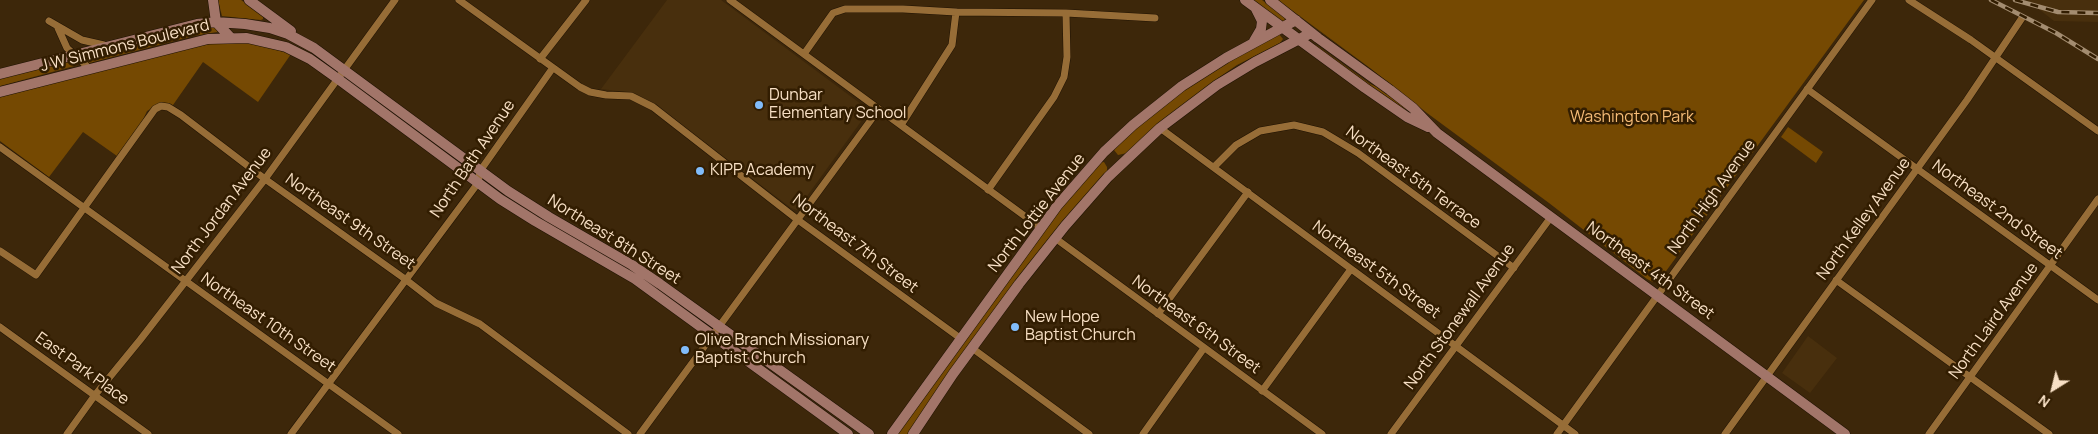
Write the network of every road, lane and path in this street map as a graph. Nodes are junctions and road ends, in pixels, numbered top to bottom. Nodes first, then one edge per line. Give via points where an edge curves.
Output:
1 (213, 0) edge
2 (249, 0) edge
3 (395, 0) edge
4 (459, 0) edge
5 (586, 0) edge
6 (730, 0) edge
7 (1245, 0) edge
8 (1270, 0) edge
9 (1872, 0) edge
10 (1909, 0) edge
11 (1255, 7) junction
12 (956, 12) junction
13 (1066, 13) junction
14 (1155, 18) dead end
15 (2022, 18) dead end
16 (1296, 20) junction
17 (49, 21) dead end
18 (216, 22) junction
19 (56, 26) junction
20 (1282, 27) junction
21 (1311, 33) junction
22 (230, 37) junction
23 (1298, 39) junction
24 (306, 42) junction
25 (117, 44) junction
26 (1251, 44) junction
27 (804, 54) junction
28 (74, 55) junction
29 (1997, 58) junction
30 (540, 59) junction
31 (552, 68) junction
32 (90, 69) junction
33 (0, 74) edge
34 (341, 74) junction
35 (1807, 90) junction
36 (0, 92) edge
37 (878, 109) junction
38 (901, 124) junction
39 (1160, 128) junction
40 (2098, 131) edge
41 (1438, 133) junction
42 (0, 147) edge
43 (1214, 167) junction
44 (1916, 169) junction
45 (480, 171) junction
46 (264, 179) junction
47 (478, 183) junction
48 (988, 190) junction
49 (1248, 192) junction
50 (2098, 199) edge
51 (85, 209) junction
52 (1552, 217) junction
53 (798, 220) junction
54 (1041, 228) junction
55 (1055, 238) junction
56 (0, 251) edge
57 (2050, 266) junction
58 (1514, 268) junction
59 (1351, 269) junction
60 (406, 278) junction
61 (1836, 280) junction
62 (186, 281) junction
63 (1658, 295) junction
64 (2098, 300) edge
65 (1158, 314) junction
66 (0, 327) edge
67 (715, 330) junction
68 (960, 338) junction
69 (1456, 347) junction
70 (972, 348) junction
71 (1204, 348) junction
72 (1766, 376) junction
73 (1970, 377) junction
74 (329, 383) junction
75 (1262, 391) junction
76 (95, 395) junction
77 (1563, 425) junction
78 (66, 434) edge
79 (148, 434) edge
80 (292, 434) edge
81 (398, 434) edge
82 (628, 434) edge
83 (640, 434) edge
84 (848, 434) edge
85 (869, 434) edge
86 (892, 434) edge
87 (913, 434) edge
88 (1089, 434) edge
89 (1142, 434) edge
90 (1322, 434) edge
91 (1391, 434) edge
92 (1557, 434) edge
93 (1575, 434) edge
94 (1725, 434) edge
95 (1844, 434) edge
96 (1928, 434) edge
97 (2049, 434) edge

1 - 18 main road
2 - 24 main road
3 - 34 street, North Jordan Avenue
4 - 30 street, Northeast 7th Street
5 - 30 street
6 - 27 street
7 - 11 main road, Northeast 4th Street
8 - 16 main road, Northeast 4th Street
9 - 35 street, North High Avenue
10 - 29 street
11 - 20 main road, Northeast 4th Street
11 - 26 main road via 1262,22
12 - 13 street
12 - 27 street via 845,9 833,13
12 - 38 street via 952,44
13 - 14 street
13 - 48 street via 1064,77 1054,97
15 - 29 street, North Kelley Avenue
16 - 20 main road, North Lottie Avenue
16 - 21 main road, Northeast 4th Street
17 - 19 street
18 - 22 main road
18 - 24 main road, J W Simmons Boulevard via 270,28
18 - 25 main road, J W Simmons Boulevard
19 - 25 street via 90,43
19 - 28 street
20 - 23 main road, Northeast 4th Street
20 - 26 main road, North Lottie Avenue
21 - 23 main road, North Lottie Avenue
21 - 41 main road, Northeast 4th Street via 1413,108
22 - 32 main road, J W Simmons Boulevard via 198,41
22 - 34 main road, J W Simmons Boulevard via 256,39 286,47
23 - 39 main road, North Lottie Avenue via 1217,84
23 - 41 main road, Northeast 4th Street via 1408,117
24 - 34 main road, J W Simmons Boulevard
25 - 28 main road, J W Simmons Boulevard
26 - 54 main road, North Lottie Avenue via 1182,86 1133,126 1092,165
27 - 37 street
28 - 32 street
28 - 33 main road, J W Simmons Boulevard
29 - 40 street
29 - 44 street, North Kelley Avenue
30 - 31 street, Northeast 7th Street
31 - 45 street, North Bath Avenue
31 - 53 street, Northeast 7th Street via 590,92 631,96 653,108
32 - 36 main road, J W Simmons Boulevard
34 - 45 main road, Northeast 8th Street
34 - 46 street, North Jordan Avenue
34 - 47 main road, Northeast 8th Street
35 - 44 street, Northeast 2nd Street
35 - 63 street, North High Avenue
37 - 38 street
37 - 53 street
38 - 48 street
39 - 43 street, Northeast 5th Street
39 - 55 main road, North Lottie Avenue via 1108,177
41 - 52 main road, Northeast 4th Street
42 - 51 street, Northeast 10th Street
43 - 49 street, Northeast 5th Street
43 - 58 street, Northeast 5th Terrace via 1236,145 1260,130 1294,125 1323,132 1342,142
44 - 57 street, Northeast 2nd Street
44 - 61 street, North Kelley Avenue
45 - 47 street, North Bath Avenue
45 - 67 main road, Northeast 8th Street via 539,211 632,265
46 - 51 street, Northeast 9th Street via 181,114 161,106 155,109
46 - 60 street, Northeast 9th Street
46 - 62 street, North Jordan Avenue
47 - 60 street, North Bath Avenue
47 - 67 main road, Northeast 8th Street
48 - 54 street
49 - 59 street, Northeast 5th Street
49 - 65 street
50 - 57 street, North Laird Avenue
51 - 56 street via 36,275
51 - 62 street, Northeast 10th Street
52 - 58 street, North Stonewall Avenue
52 - 63 main road, Northeast 4th Street
53 - 67 street
53 - 68 street, Northeast 7th Street
54 - 68 main road, North Lottie Avenue
55 - 65 street, Northeast 6th Street
55 - 70 main road, North Lottie Avenue
57 - 64 street, Northeast 2nd Street
57 - 73 street, North Laird Avenue
58 - 69 street, North Stonewall Avenue
59 - 69 street, Northeast 5th Street
59 - 75 street
60 - 74 street, North Bath Avenue
60 - 82 street, Northeast 9th Street via 436,303 480,324
61 - 72 street, North Kelley Avenue
61 - 73 street
62 - 74 street, Northeast 10th Street
62 - 76 street, North Jordan Avenue
63 - 72 main road, Northeast 4th Street
63 - 77 street, North High Avenue
65 - 71 street, Northeast 6th Street
66 - 76 street, East Park Place
67 - 83 street
67 - 84 main road, Northeast 8th Street
67 - 85 main road, Northeast 8th Street
68 - 86 main road, North Lottie Avenue
69 - 77 street, Northeast 5th Street
69 - 91 street, North Stonewall Avenue
70 - 87 main road, North Lottie Avenue
70 - 88 street
71 - 75 street, Northeast 6th Street
71 - 89 street
72 - 94 street, North Kelley Avenue
72 - 95 main road, Northeast 4th Street
73 - 96 street, North Laird Avenue
73 - 97 street
74 - 80 street, North Bath Avenue
74 - 81 street, Northeast 10th Street
75 - 90 street, Northeast 6th Street
76 - 78 street, North Jordan Avenue
76 - 79 street, East Park Place
77 - 92 street, North High Avenue
77 - 93 street, Northeast 5th Street

